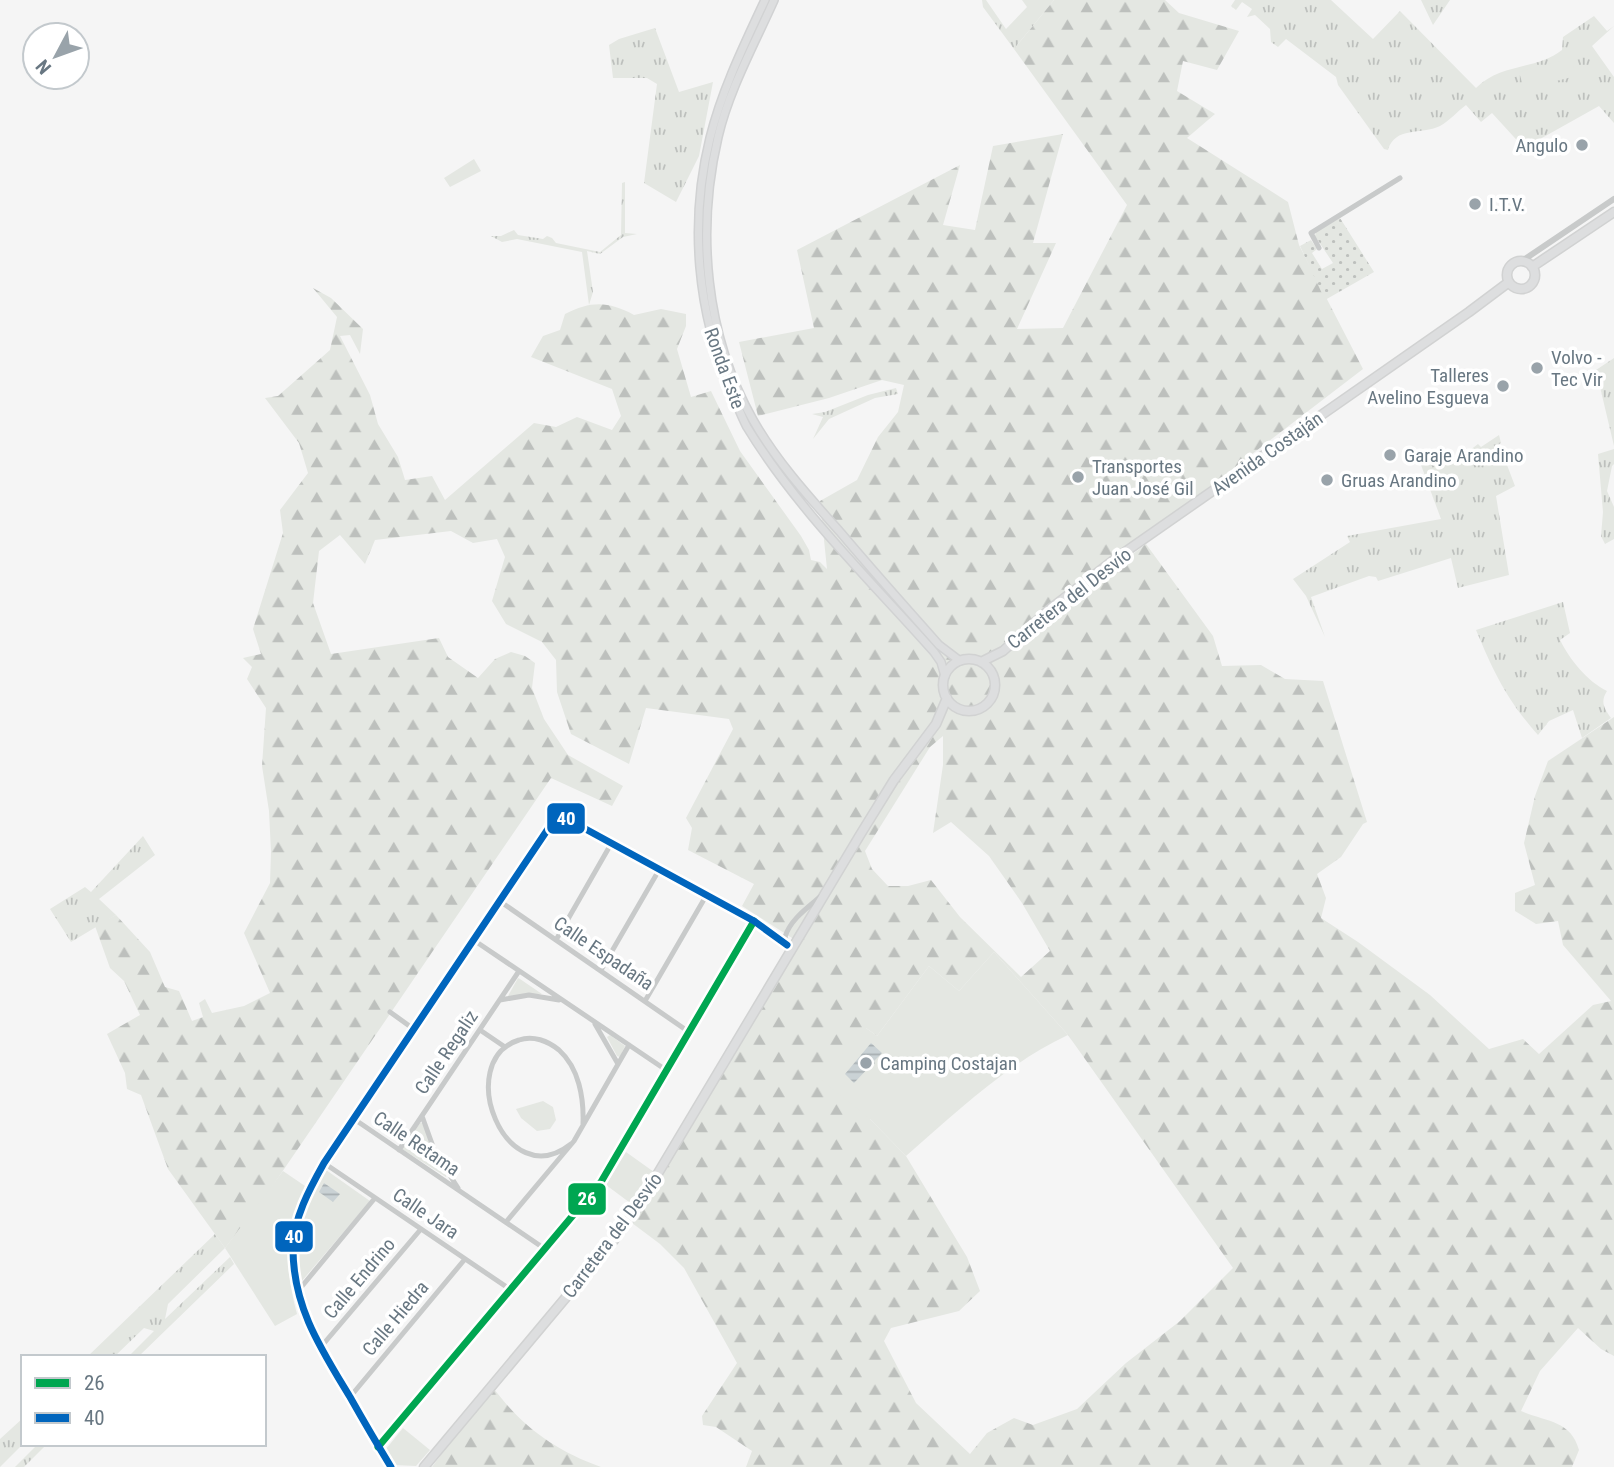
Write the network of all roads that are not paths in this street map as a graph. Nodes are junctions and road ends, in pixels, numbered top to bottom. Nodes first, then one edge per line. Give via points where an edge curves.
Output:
1 (765, 0) edge
2 (774, 0) edge
3 (1399, 177) dead end
4 (1614, 199) edge
5 (1614, 212) edge
6 (1319, 248) dead end
7 (1522, 261) junction
8 (1532, 267) junction
9 (1509, 282) junction
10 (1136, 545) joint
11 (1003, 651) junction
12 (960, 661) junction
13 (981, 662) junction
14 (945, 676) junction
15 (993, 676) junction
16 (947, 698) junction
17 (961, 710) junction
18 (936, 724) junction
19 (611, 844) junction
20 (659, 870) junction
21 (825, 893) junction
22 (706, 896) junction
23 (501, 902) junction
24 (754, 921) junction
25 (556, 940) junction
26 (475, 941) junction
27 (790, 947) junction
28 (601, 970) junction
29 (519, 971) junction
30 (500, 1000) junction
31 (645, 1001) junction
32 (565, 1002) junction
33 (390, 1012) dead end
34 (591, 1018) junction
35 (415, 1030) junction
36 (480, 1030) junction
37 (689, 1032) junction
38 (629, 1045) junction
39 (505, 1047) junction
40 (618, 1064) junction
41 (666, 1070) junction
42 (422, 1115) junction
43 (354, 1119) junction
44 (583, 1124) junction
45 (570, 1144) junction
46 (398, 1150) junction
47 (324, 1163) junction
48 (462, 1193) junction
49 (375, 1198) junction
50 (506, 1222) junction
51 (421, 1229) junction
52 (545, 1249) junction
53 (465, 1259) junction
54 (511, 1290) junction
55 (298, 1291) junction
56 (320, 1348) junction
57 (350, 1397) junction
58 (378, 1447) junction
59 (391, 1467) edge
60 (424, 1467) edge

1 - 14 main road, Ronda Este via 728,81 705,157 698,239 711,336 746,424 774,467 934,652
2 - 12 main road, Ronda Este via 718,136 706,237 718,331 753,419 780,462 939,645
3 - 6 street via 1311,233
4 - 7 street
5 - 8 highway
7 - 8 highway
7 - 9 highway via 1509,267
8 - 9 highway via 1534,278 1528,286 1519,288
9 - 10 highway, Avenida Costaján
10 - 11 highway, Carretera del Desvío via 1058,602
11 - 13 highway, Carretera del Desvío
11 - 15 highway, Carretera del Desvío
12 - 13 highway
12 - 14 highway
13 - 15 highway
14 - 16 highway
15 - 17 highway via 995,691 988,703 975,710
16 - 17 highway
16 - 18 highway, Carretera del Desvío
17 - 18 highway, Carretera del Desvío
18 - 21 highway, Carretera del Desvío via 894,780
19 - 20 street
19 - 23 street via 558,814
19 - 25 street
20 - 22 street
20 - 28 street
21 - 27 highway, Carretera del Desvío
21 - 27 street, Carretera del Desvío via 787,931
22 - 24 street
22 - 31 street
23 - 25 street, Calle Espadaña
23 - 26 street
24 - 27 street
24 - 37 street
25 - 28 street, Calle Espadaña
26 - 29 street
26 - 35 street
27 - 60 highway, Carretera del Desvío via 639,1205
28 - 31 street, Calle Espadaña
29 - 30 street, Calle Regaliz
29 - 32 street
30 - 32 street via 529,995
30 - 36 street, Calle Regaliz
31 - 37 street, Calle Espadaña
32 - 34 street
33 - 35 street
34 - 38 street
34 - 40 street
35 - 43 street
36 - 39 street
36 - 42 street, Calle Regaliz
37 - 41 street
38 - 40 street
38 - 41 street
39 - 44 street via 531,1038 564,1055 580,1089
39 - 45 street via 492,1066 488,1086 502,1133 532,1155 556,1154
40 - 44 street
41 - 52 street via 601,1182
42 - 46 street, Calle Regaliz
42 - 48 street, Calle Retama via 435,1152
43 - 46 street, Calle Retama
43 - 47 street
44 - 45 street
45 - 50 street
46 - 48 street, Calle Retama
47 - 49 street, Calle Jara
47 - 55 street via 304,1199 293,1247
48 - 50 street, Calle Retama
49 - 51 street, Calle Jara
49 - 55 street
50 - 52 street, Calle Retama
51 - 53 street, Calle Jara
51 - 56 street, Calle Endrino
52 - 54 street
53 - 54 street, Calle Jara
53 - 57 street, Calle Hiedra
54 - 58 street
55 - 56 street
56 - 57 street
57 - 58 street
58 - 59 street

